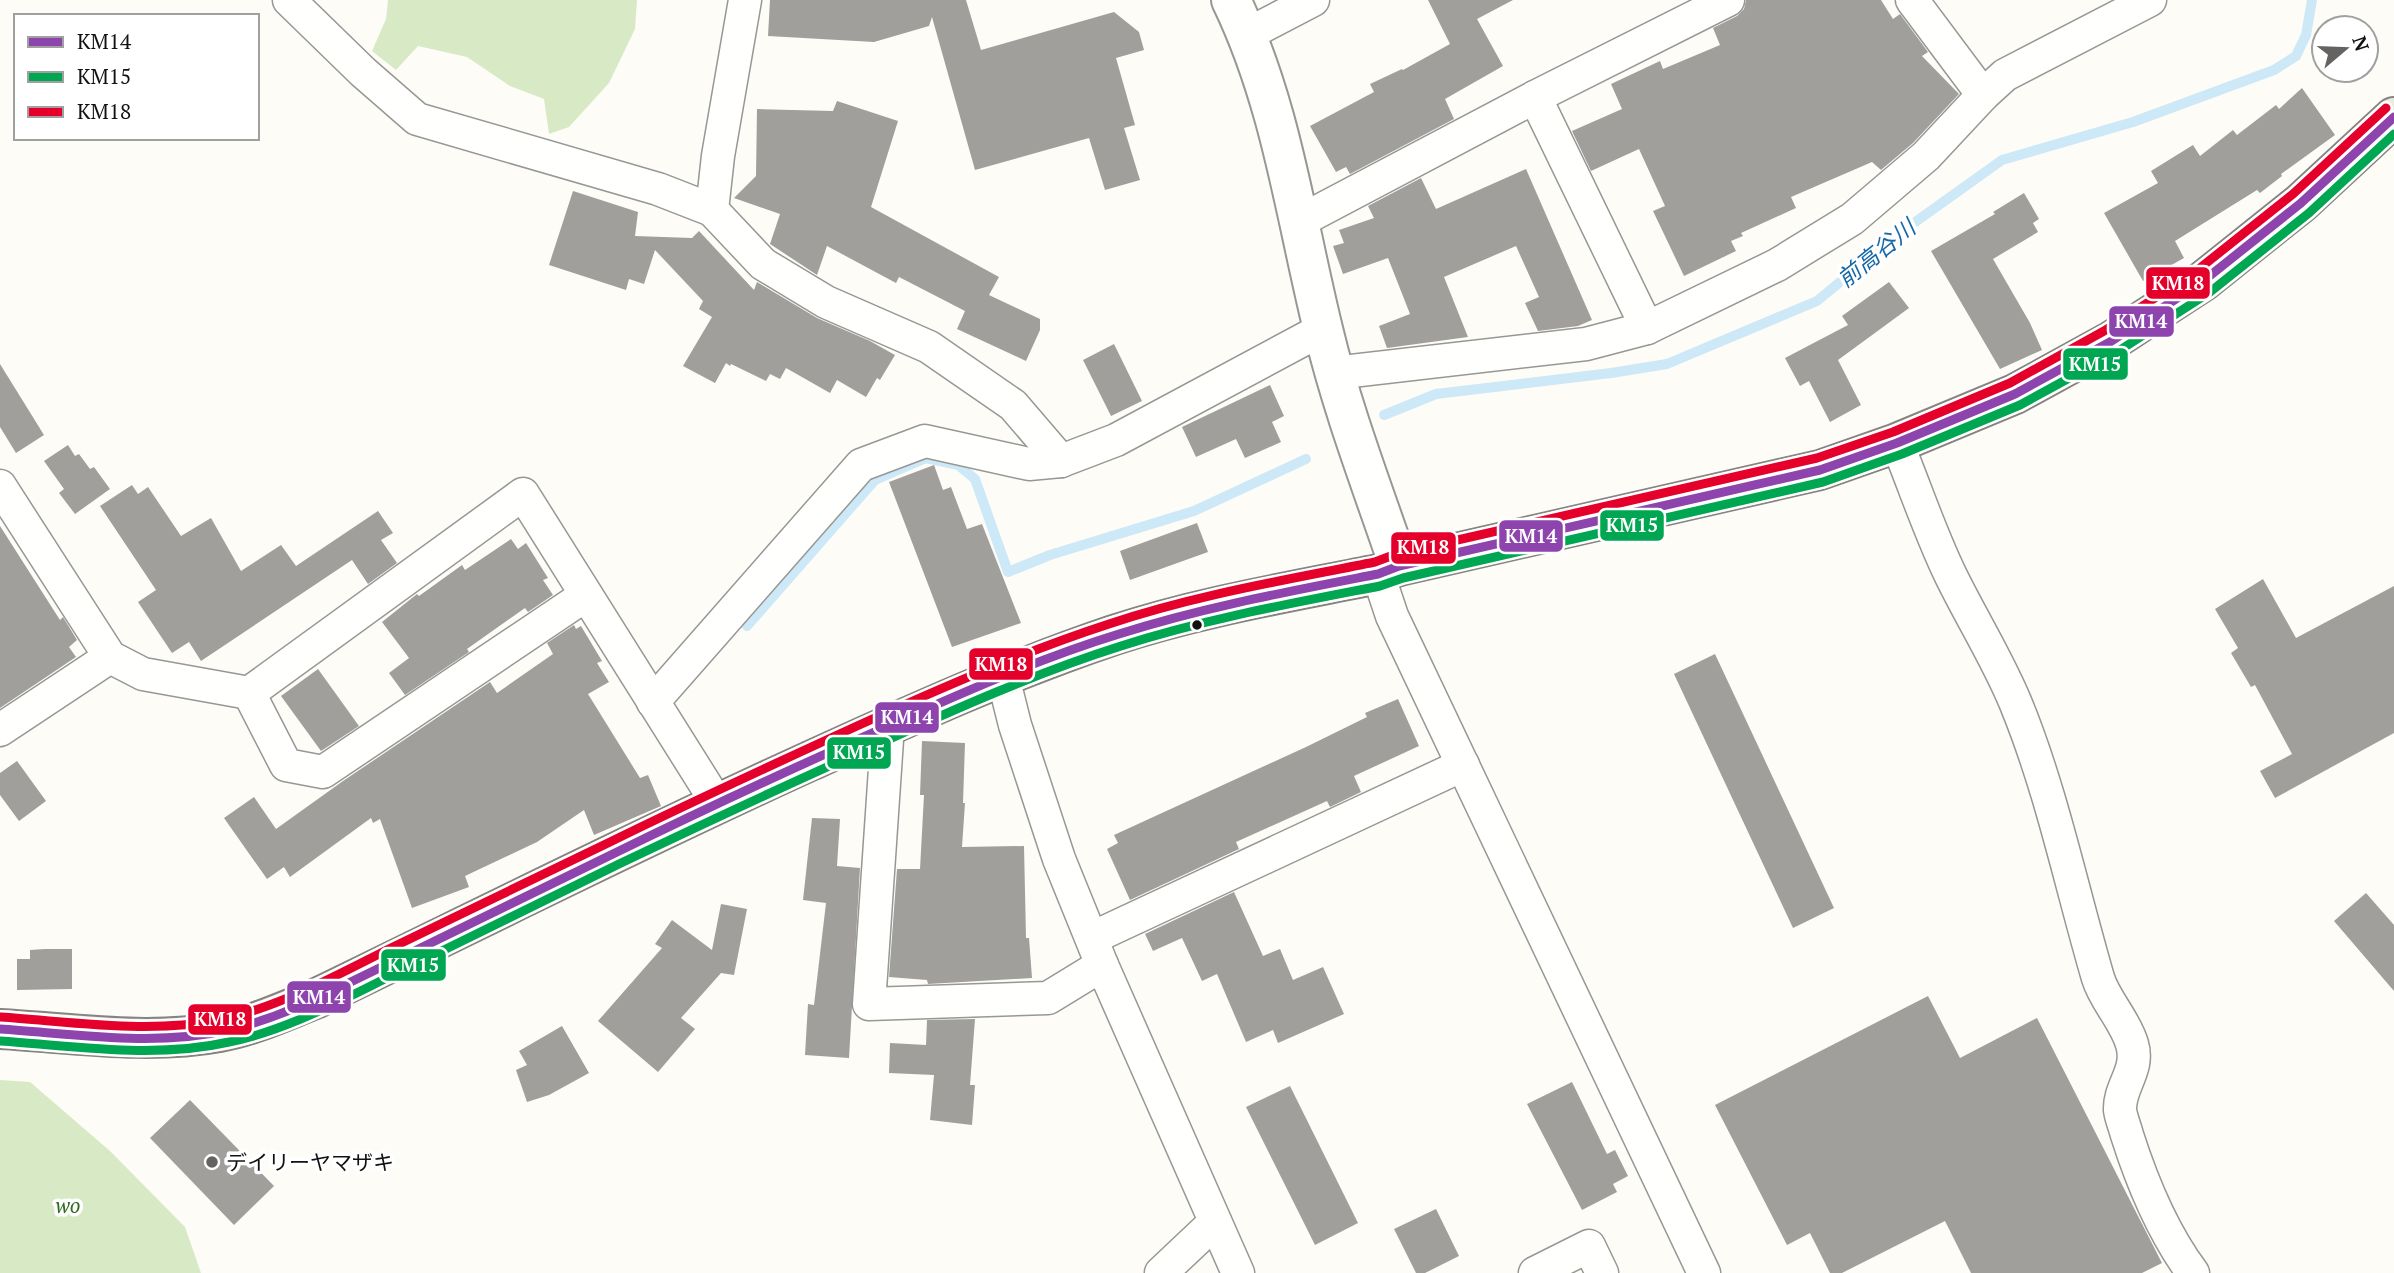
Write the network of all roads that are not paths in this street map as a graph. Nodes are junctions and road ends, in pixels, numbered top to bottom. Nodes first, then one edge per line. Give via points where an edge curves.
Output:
1 (289, 0) edge
2 (745, 0) edge
3 (1231, 0) edge
4 (1313, 0) edge
5 (1728, 0) edge
6 (1912, 0) edge
7 (2150, 0) edge
8 (1248, 34) junction
9 (1983, 95) junction
10 (1535, 97) junction
11 (2394, 117) edge
12 (712, 209) junction
13 (1300, 221) junction
14 (1647, 328) junction
15 (1323, 330) junction
16 (1334, 373) junction
17 (1897, 443) junction
18 (1061, 461) junction
19 (0, 485) edge
20 (1388, 570) junction
21 (586, 595) junction
22 (110, 657) junction
23 (1003, 677) junction
24 (248, 693) junction
25 (653, 702) junction
26 (888, 725) junction
27 (0, 730) edge
28 (1463, 765) junction
29 (717, 803) junction
30 (1097, 952) junction
31 (0, 1029) edge
32 (1215, 1222) junction
33 (1161, 1273) edge
34 (1238, 1273) edge
35 (1535, 1273) edge
36 (1602, 1273) edge
37 (1704, 1273) edge
38 (2193, 1273) edge

1 - 12 street via 417,119
2 - 12 street
3 - 8 street
4 - 8 street
5 - 10 street
6 - 9 street
7 - 9 street via 2005,75
8 - 13 street via 1269,93
9 - 14 street via 1926,156 1852,219 1777,265
10 - 13 street
10 - 14 street
11 - 17 main road via 2301,202 2202,282 2110,342 2015,394
12 - 18 street via 763,264 826,302 929,347 1013,405
13 - 15 street
14 - 16 street via 1586,344
15 - 16 street
15 - 18 street via 1116,440
16 - 20 street
17 - 20 main road via 1820,470
17 - 38 street via 1950,574 2015,702 2038,765 2099,981 2133,1046 2133,1072 2121,1096 2120,1112 2155,1205
18 - 25 street via 1029,464 925,441 861,465
19 - 22 street
20 - 23 main road via 1114,635
20 - 28 street via 1392,616
21 - 24 street via 323,772 286,765
21 - 24 street via 523,494
21 - 25 street
22 - 24 street via 143,674
22 - 27 street
23 - 26 main road
23 - 30 street via 1059,859
25 - 29 street
26 - 29 main road
26 - 30 street via 869,1004 1048,998
28 - 30 street
28 - 37 street
29 - 31 main road via 315,999 262,1020 222,1032 173,1038
30 - 32 street
32 - 33 street
32 - 34 street
35 - 36 street via 1589,1246

